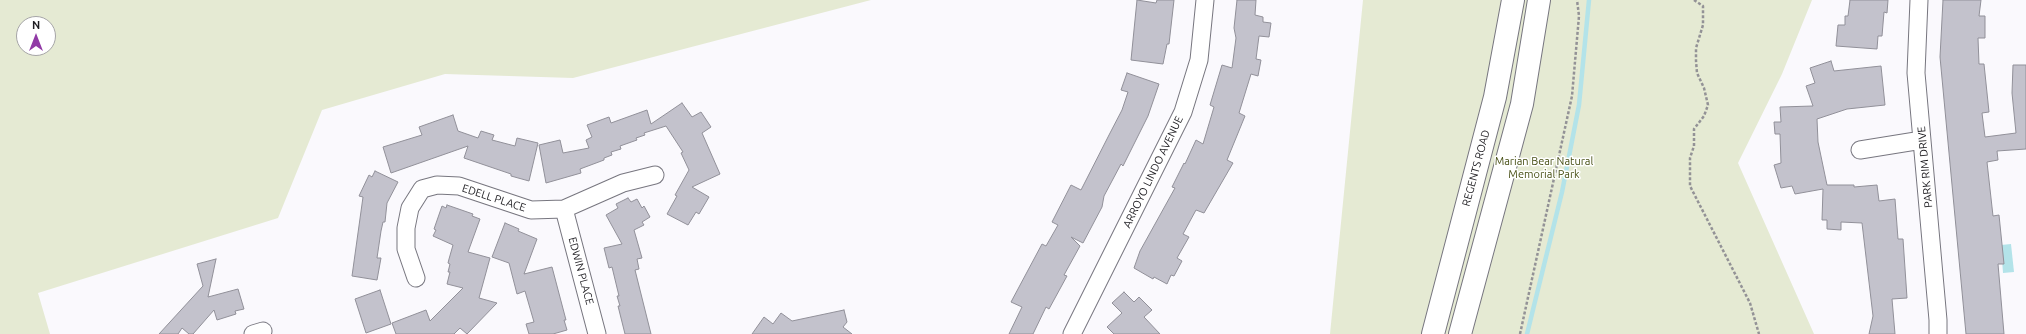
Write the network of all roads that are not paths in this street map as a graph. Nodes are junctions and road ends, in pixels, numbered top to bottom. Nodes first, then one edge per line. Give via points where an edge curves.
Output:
1 (1205, 0) edge
2 (1514, 0) edge
3 (1539, 0) edge
4 (1919, 0) edge
5 (1922, 140) junction
6 (1860, 150) dead end
7 (655, 175) dead end
8 (564, 208) junction
9 (416, 278) dead end
10 (597, 334) edge
11 (1072, 334) edge
12 (1433, 334) edge
13 (1460, 334) edge
14 (1938, 334) edge

1 - 11 street, ARROYO LINDO AVENUE via 1199,60 1183,112
2 - 12 main road, REGENTS ROAD via 1495,97
3 - 13 main road via 1522,104
4 - 5 street, PARK RIM DRIVE via 1916,73
5 - 6 street
5 - 14 street, PARK RIM DRIVE
7 - 8 street, EDELL PLACE via 623,183
8 - 9 street, EDELL PLACE via 531,210 459,186 437,185 422,189 410,208 406,228 406,249
8 - 10 street, EDWIN PLACE

